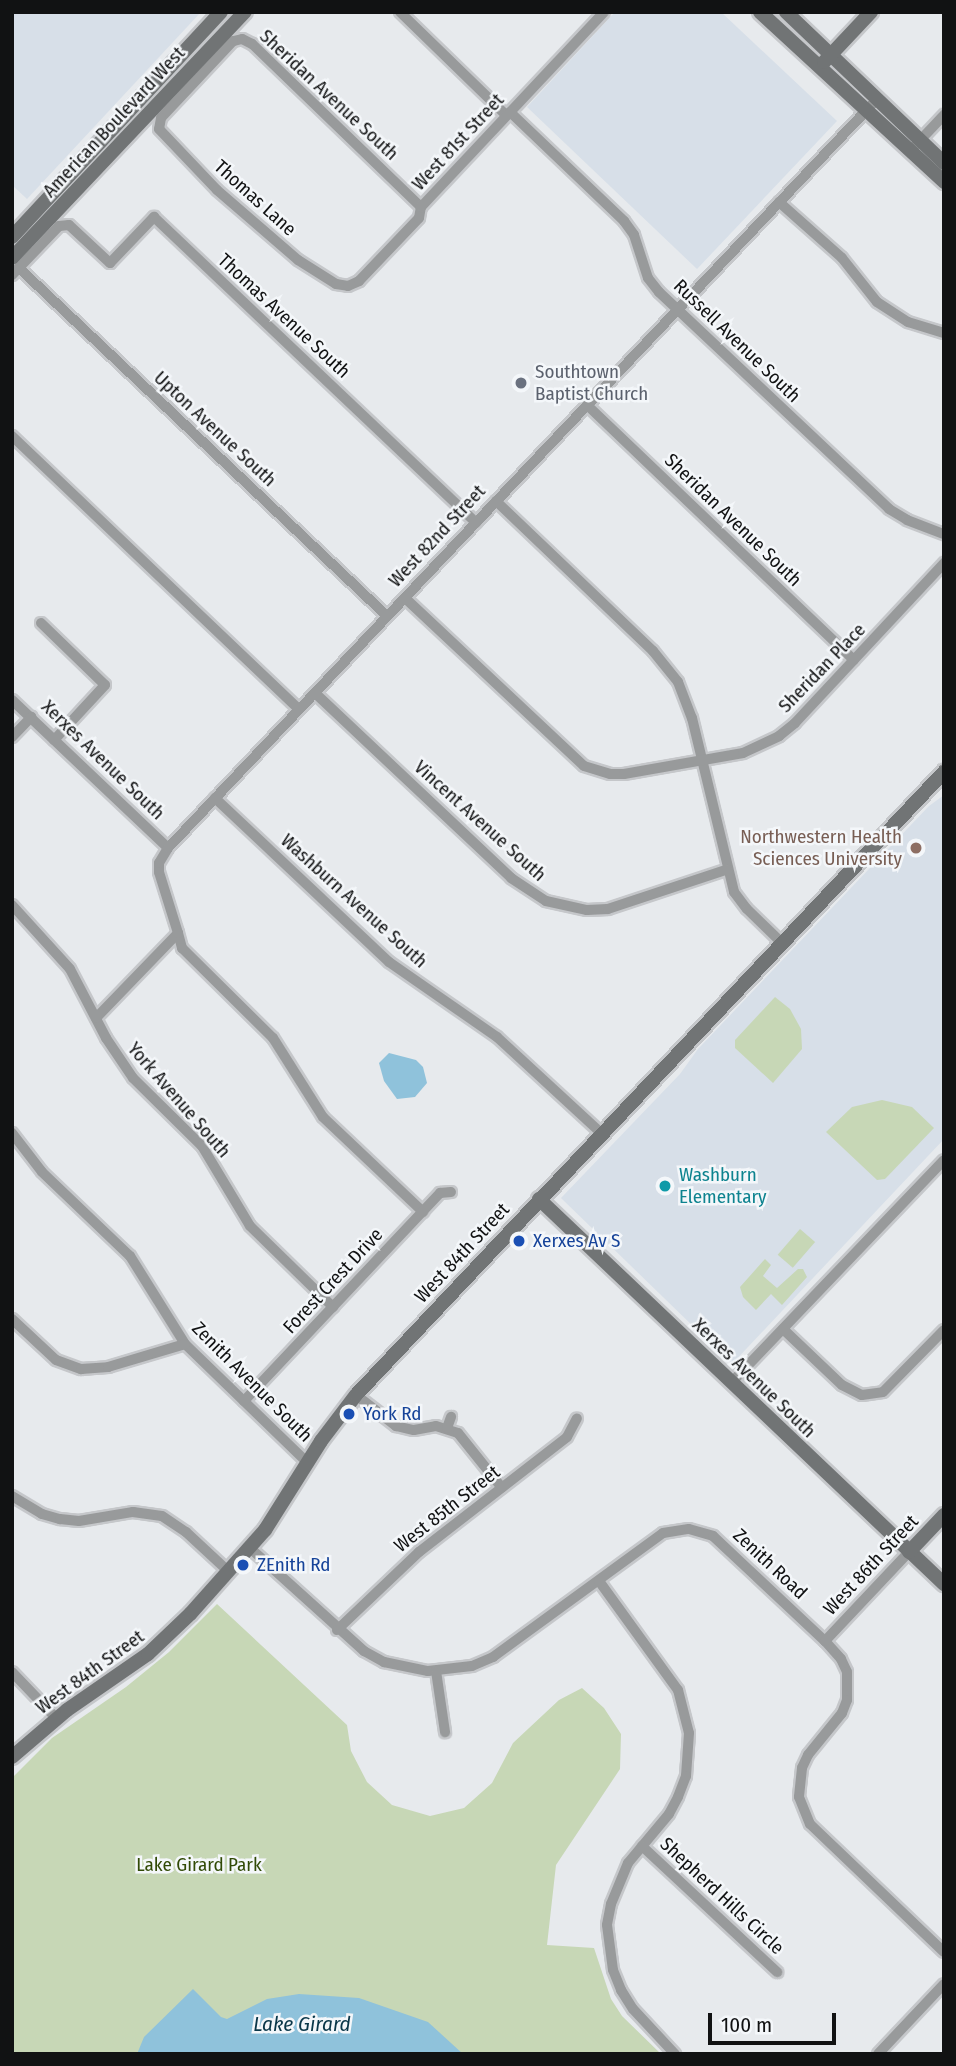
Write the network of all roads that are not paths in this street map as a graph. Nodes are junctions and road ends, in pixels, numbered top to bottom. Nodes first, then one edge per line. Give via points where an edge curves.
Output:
1 (221, 12) edge
2 (245, 12) edge
3 (400, 12) edge
4 (585, 12) edge
5 (604, 12) edge
6 (760, 12) edge
7 (786, 12) edge
8 (871, 12) edge
9 (595, 22) junction
10 (831, 55) junction
11 (819, 67) junction
12 (877, 99) junction
13 (865, 111) junction
14 (508, 113) junction
15 (944, 115) edge
16 (159, 129) joint
17 (920, 140) junction
18 (909, 151) junction
19 (944, 163) edge
20 (944, 182) edge
21 (54, 202) junction
22 (779, 202) junction
23 (421, 207) junction
24 (12, 237) edge
25 (15, 267) edge
26 (336, 284) joint
27 (677, 309) junction
28 (944, 333) edge
29 (587, 405) junction
30 (12, 436) edge
31 (496, 501) junction
32 (476, 523) junction
33 (944, 534) edge
34 (944, 563) edge
35 (405, 598) junction
36 (387, 616) junction
37 (40, 623) dead end
38 (854, 660) junction
39 (315, 693) junction
40 (12, 700) edge
41 (299, 709) junction
42 (31, 717) junction
43 (12, 737) edge
44 (54, 740) junction
45 (703, 760) junction
46 (944, 772) edge
47 (215, 798) junction
48 (168, 848) junction
49 (728, 870) junction
50 (12, 905) edge
51 (177, 933) junction
52 (782, 943) junction
53 (96, 1018) junction
54 (12, 1133) edge
55 (601, 1133) junction
56 (944, 1160) edge
57 (451, 1192) dead end
58 (539, 1199) junction
59 (423, 1212) junction
60 (332, 1307) junction
61 (12, 1320) edge
62 (783, 1329) junction
63 (944, 1330) edge
64 (185, 1344) junction
65 (731, 1383) junction
66 (356, 1395) junction
67 (244, 1401) junction
68 (451, 1417) dead end
69 (577, 1418) dead end
70 (447, 1428) junction
71 (308, 1463) junction
72 (502, 1488) junction
73 (12, 1496) edge
74 (944, 1515) edge
75 (250, 1548) junction
76 (909, 1552) junction
77 (229, 1572) junction
78 (599, 1581) junction
79 (944, 1584) edge
80 (338, 1630) junction
81 (825, 1640) junction
82 (436, 1671) junction
83 (12, 1672) edge
84 (57, 1719) junction
85 (445, 1732) dead end
86 (12, 1758) edge
87 (642, 1846) junction
88 (944, 1952) edge
89 (777, 1972) dead end
90 (944, 1984) edge
91 (675, 2054) edge
92 (878, 2054) edge

1 - 21 street, American Boulevard West
2 - 21 street, American Boulevard West
3 - 14 street, Russell Avenue South
4 - 9 street
5 - 9 street, West 81st Street
6 - 11 street
7 - 10 street
8 - 10 street
9 - 14 street, West 81st Street
10 - 11 street
10 - 12 street
11 - 13 street
12 - 13 street, West 82nd Street
12 - 17 street
13 - 18 street
13 - 22 street, West 82nd Street
14 - 23 street, West 81st Street
14 - 27 street, Russell Avenue South via 624,221 634,235 649,278
15 - 17 street
16 - 23 street, Sheridan Avenue South via 161,118 233,41 243,39
16 - 26 street, Thomas Lane via 217,190 298,260
17 - 18 street
17 - 19 street
18 - 20 street
21 - 24 street, American Boulevard West
21 - 25 street, American Boulevard West
22 - 27 street, West 82nd Street
22 - 28 street via 842,258 877,302 908,322
23 - 26 street, West 81st Street via 419,218 359,281 348,286
25 - 32 street, Thomas Avenue South via 60,226 69,225 110,263 154,217
25 - 36 street, Upton Avenue South
27 - 29 street, West 82nd Street
27 - 33 street, Russell Avenue South via 889,509
29 - 31 street, West 82nd Street
29 - 38 street, Sheridan Avenue South
30 - 41 street
31 - 32 street, West 82nd Street
31 - 45 street via 667,665 687,699
32 - 35 street, West 82nd Street
34 - 38 street, Sheridan Place
35 - 36 street, West 82nd Street
35 - 45 street via 584,766 610,774
36 - 39 street, West 82nd Street
37 - 44 street via 105,685
38 - 45 street, Sheridan Place via 779,736 743,753
39 - 41 street, West 82nd Street
39 - 49 street, Vincent Avenue South via 512,878 546,901 587,910 608,909
40 - 42 street, Xerxes Avenue South
41 - 47 street, West 82nd Street
42 - 43 street
42 - 44 street, Xerxes Avenue South
44 - 48 street, Xerxes Avenue South
45 - 49 street
46 - 52 street, West 84th Street
47 - 48 street, West 82nd Street
47 - 55 street, Washburn Avenue South via 389,962 498,1037
48 - 51 street via 159,872
49 - 52 street via 740,901
50 - 53 street, York Avenue South via 63,958
51 - 53 street
51 - 59 street via 182,948 273,1038 323,1117
52 - 55 street, West 84th Street
53 - 60 street, York Avenue South via 133,1078 202,1146 250,1226
54 - 64 street, Zenith Avenue South via 42,1172 130,1256
55 - 58 street, West 84th Street
56 - 62 street
57 - 59 street, Forest Crest Drive via 440,1193
58 - 65 street, Xerxes Avenue South
58 - 66 street, West 84th Street
59 - 60 street, Forest Crest Drive
60 - 67 street, Forest Crest Drive
61 - 64 street via 56,1360 81,1369 108,1367
62 - 63 street via 842,1385 862,1395 883,1392
62 - 65 street
64 - 67 street, Zenith Avenue South
65 - 76 street, Xerxes Avenue South
66 - 70 street via 405,1430
66 - 71 street, West 84th Street
67 - 71 street, Zenith Avenue South
68 - 70 street
69 - 72 street, West 85th Street via 567,1437
70 - 72 street via 467,1441
71 - 75 street, West 84th Street
72 - 80 street, West 85th Street via 419,1552
73 - 77 street via 60,1519 79,1521 133,1512 162,1517 186,1532
74 - 76 street, West 86th Street
75 - 77 street, West 84th Street
75 - 80 street, Zenith Road
76 - 79 street, Xerxes Avenue South
76 - 81 street, West 86th Street
77 - 84 street, West 84th Street via 148,1654
78 - 81 street, Zenith Road via 663,1534 676,1529 701,1531 723,1544
78 - 82 street, Zenith Road via 493,1657 472,1666
78 - 87 street via 678,1690 688,1722 690,1755 678,1797
80 - 82 street, Zenith Road via 384,1661
81 - 88 street, Zenith Road via 847,1672 847,1700 802,1768 799,1797 803,1811 820,1835
82 - 85 street
83 - 84 street
84 - 86 street, West 84th Street
87 - 89 street, Shepherd Hills Circle
87 - 91 street via 623,1872 611,1903 608,1947 621,1990
90 - 92 street

